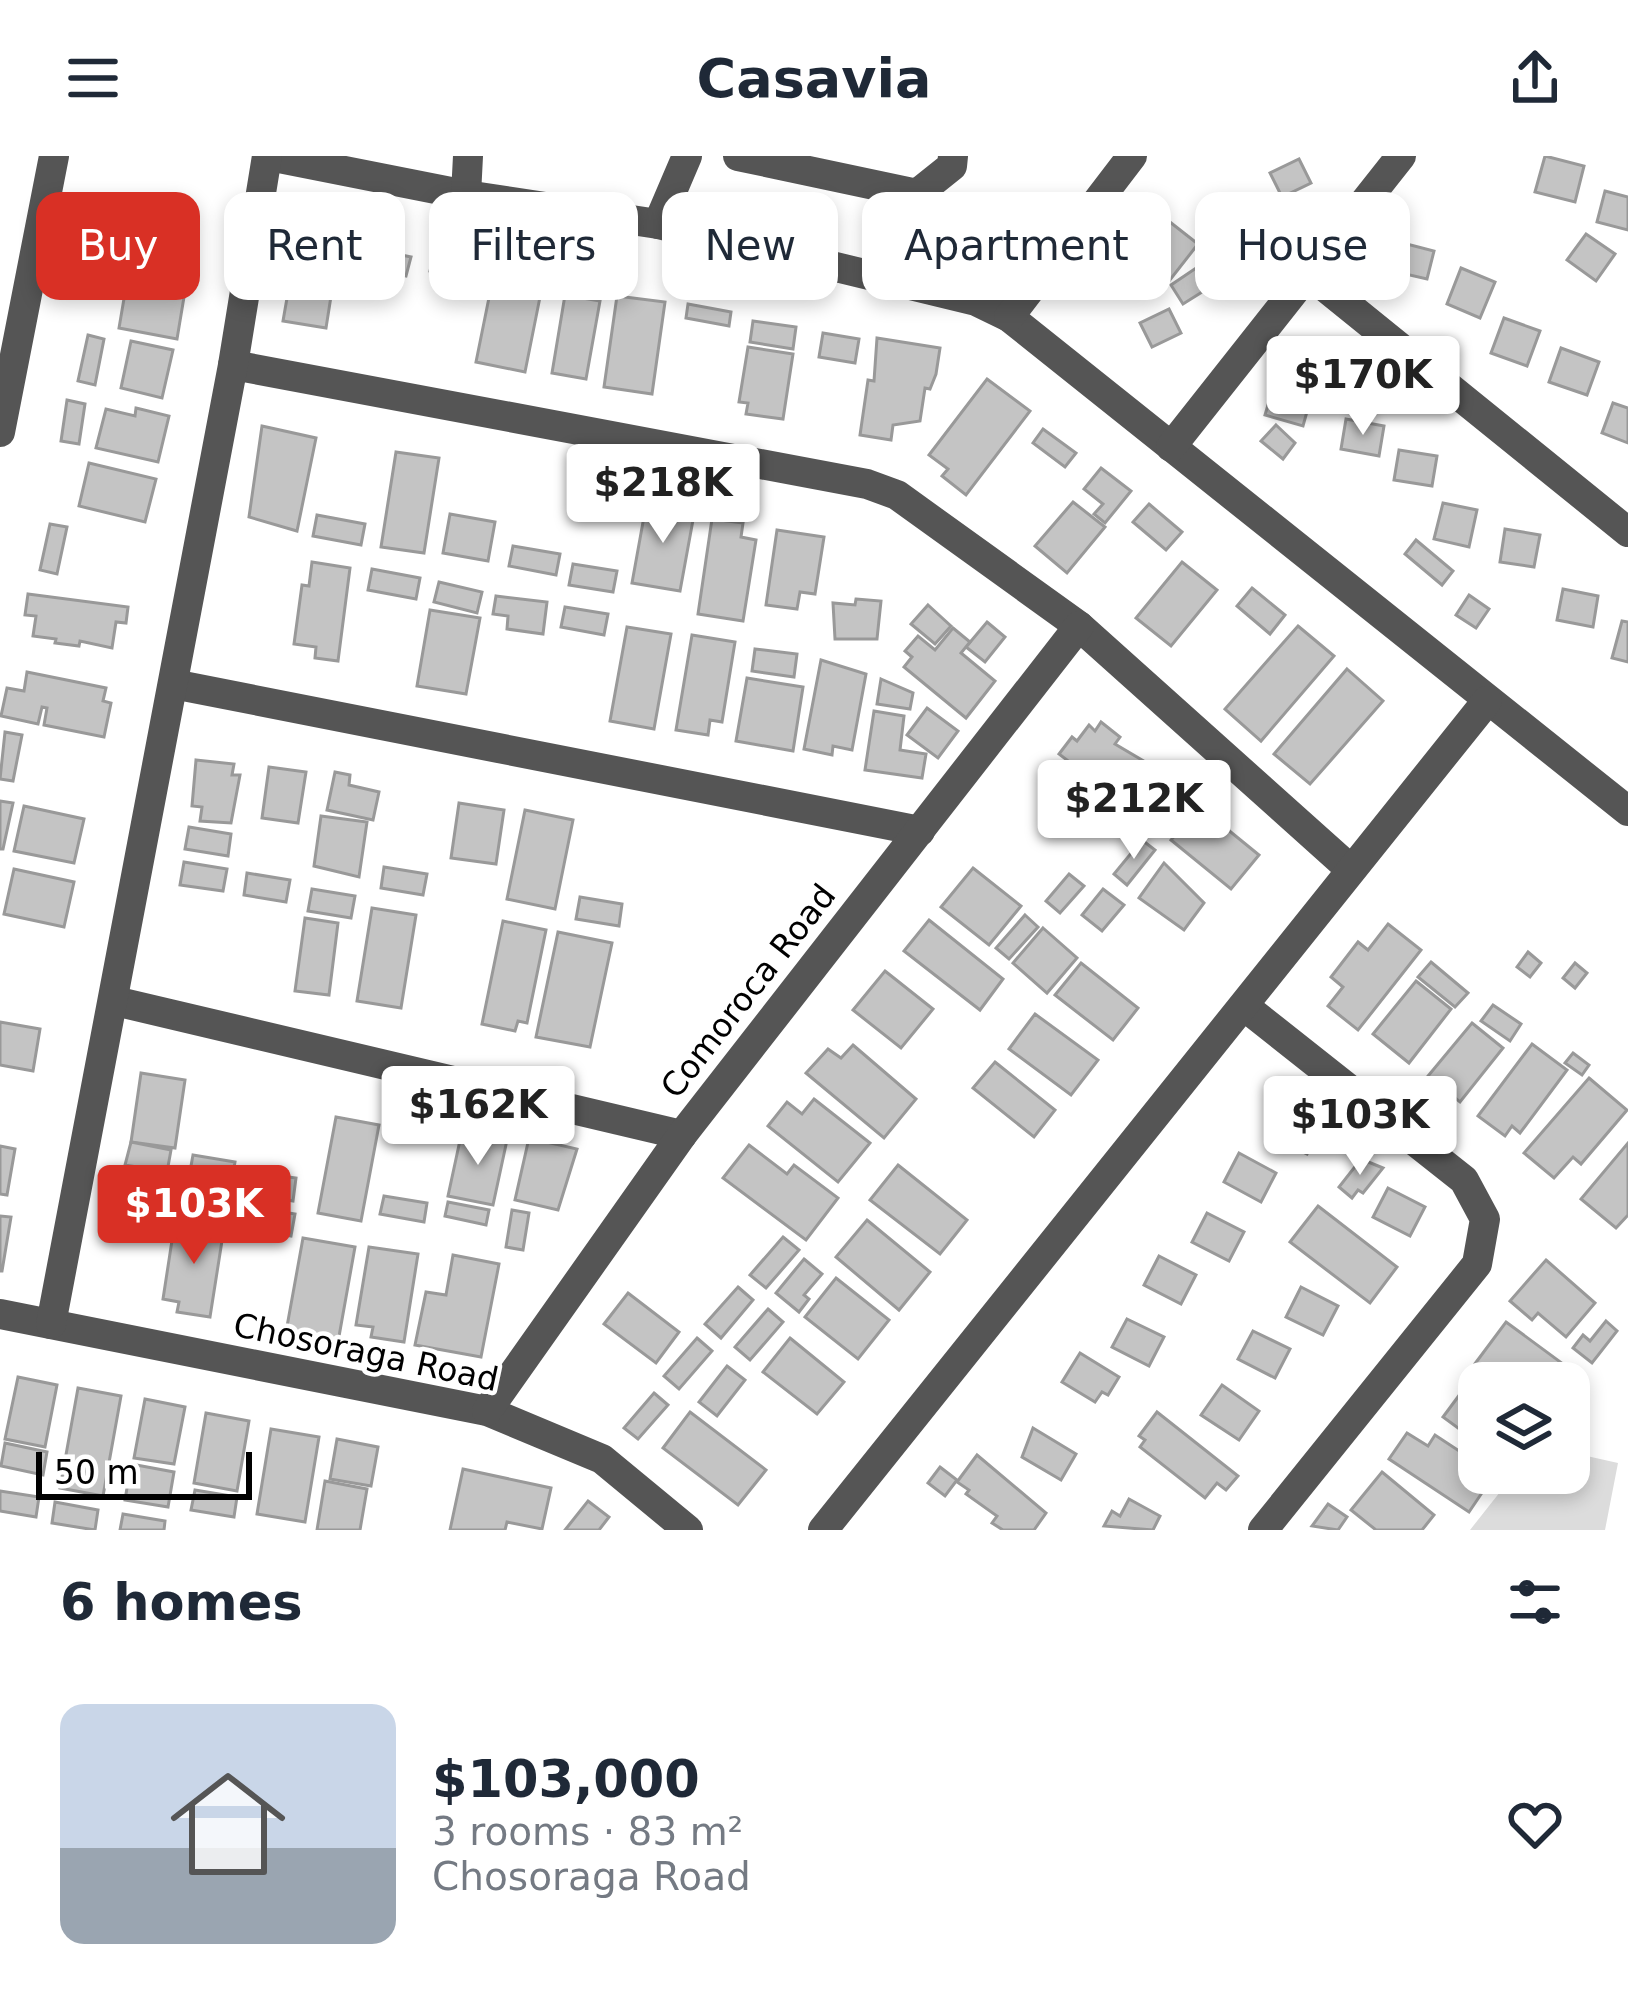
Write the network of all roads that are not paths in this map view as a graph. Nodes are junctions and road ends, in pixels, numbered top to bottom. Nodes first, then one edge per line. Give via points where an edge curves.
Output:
1 (54, 156) edge
2 (268, 156) edge
3 (468, 156) edge
4 (687, 156) edge
5 (738, 156) edge
6 (953, 156) edge
7 (1132, 156) edge
8 (1401, 156) edge
9 (773, 160) edge
10 (850, 167) edge
11 (451, 192) edge
12 (466, 192) edge
13 (1373, 192) edge
14 (638, 221) edge
15 (658, 224) junction
16 (1288, 300) edge
17 (1341, 300) edge
18 (1009, 317) junction
19 (233, 364) junction
20 (0, 432) edge
21 (1172, 447) junction
22 (1628, 532) edge
23 (1079, 626) junction
24 (173, 684) junction
25 (1486, 701) junction
26 (1628, 812) edge
27 (920, 831) junction
28 (1348, 867) junction
29 (115, 1001) junction
30 (1244, 1006) junction
31 (682, 1135) junction
32 (0, 1314) edge
33 (52, 1324) junction
34 (487, 1411) junction
35 (688, 1530) edge
36 (823, 1530) edge
37 (1263, 1530) edge

1 - 20 street
2 - 11 street
2 - 19 street
3 - 12 street
4 - 15 street
5 - 9 street
6 - 10 street via 952,166 917,194
7 - 18 street
8 - 13 street
9 - 10 street
14 - 15 street
15 - 18 street via 976,301
16 - 21 street
17 - 22 street
18 - 21 street
19 - 23 street via 867,484 929,515
19 - 24 street
21 - 25 street
23 - 27 street, Comoroca Road
23 - 28 street
24 - 27 street
24 - 29 street
25 - 26 street
25 - 28 street
27 - 31 street, Comoroca Road
28 - 30 street
29 - 31 street
29 - 33 street
30 - 36 street
30 - 37 street via 1464,1180 1485,1219 1477,1264
31 - 34 street, Comoroca Road
32 - 33 street, Chosoraga Road
33 - 34 street, Chosoraga Road
34 - 35 street, Chosoraga Road via 602,1459

